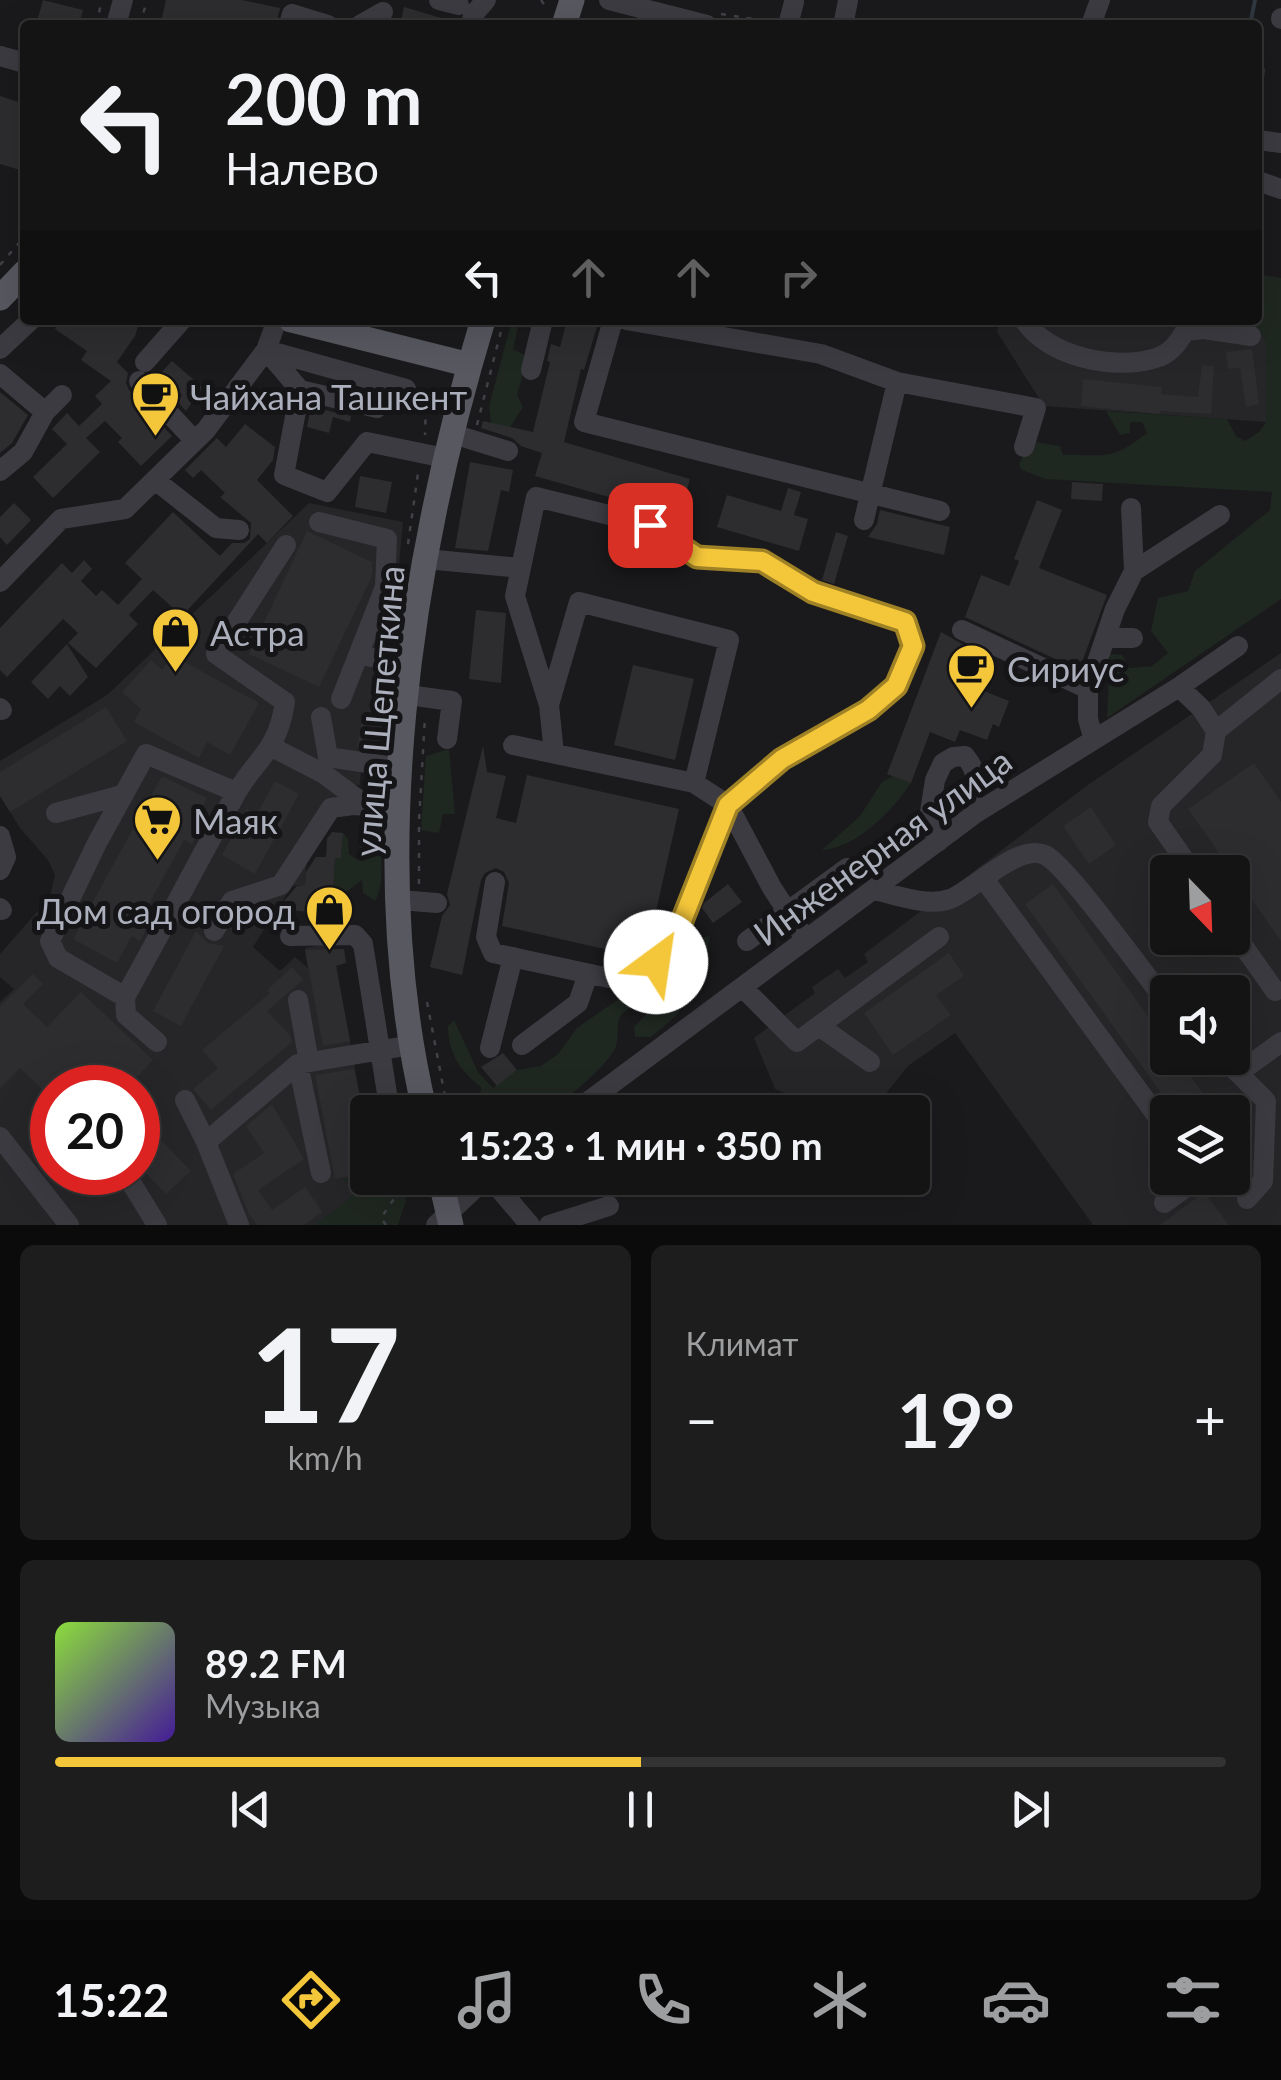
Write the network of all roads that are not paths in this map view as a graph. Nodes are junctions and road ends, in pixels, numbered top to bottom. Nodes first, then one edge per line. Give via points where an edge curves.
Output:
1 (608, 0) edge
2 (648, 18) edge
3 (290, 20) edge
4 (312, 20) edge
5 (20, 277) edge
6 (0, 298) edge
7 (26, 325) edge
8 (178, 325) edge
9 (275, 325) edge
10 (303, 325) edge
11 (318, 325) edge
12 (482, 325) edge
13 (542, 325) edge
14 (611, 325) edge
15 (655, 325) edge
16 (1027, 325) edge
17 (1250, 336) dead end
18 (0, 349) edge
19 (266, 350) junction
20 (306, 361) junction
21 (470, 365) junction
22 (530, 370) dead end
23 (0, 374) edge
24 (382, 382) junction
25 (897, 382) junction
26 (406, 389) dead end
27 (300, 390) junction
28 (62, 395) dead end
29 (45, 412) junction
30 (195, 440) junction
31 (448, 445) junction
32 (1024, 447) dead end
33 (508, 451) dead end
34 (0, 472) edge
35 (155, 480) junction
36 (872, 492) junction
37 (1131, 508) dead end
38 (940, 511) dead end
39 (1220, 515) dead end
40 (864, 520) dead end
41 (320, 522) dead end
42 (239, 530) dead end
43 (286, 544) dead end
44 (426, 558) junction
45 (521, 568) junction
46 (1134, 571) junction
47 (0, 582) edge
48 (962, 630) dead end
49 (1105, 638) junction
50 (1133, 638) dead end
51 (1238, 646) dead end
52 (360, 655) junction
53 (410, 664) junction
54 (1278, 684) edge
55 (1179, 687) junction
56 (1088, 688) junction
57 (408, 695) junction
58 (341, 698) dead end
59 (549, 705) junction
60 (320, 717) dead end
61 (1216, 731) junction
62 (1094, 737) junction
63 (447, 738) dead end
64 (513, 744) dead end
65 (272, 747) junction
66 (554, 753) junction
67 (400, 768) junction
68 (694, 783) junction
69 (236, 792) junction
70 (122, 795) junction
71 (728, 805) junction
72 (367, 806) junction
73 (398, 808) junction
74 (56, 813) dead end
75 (976, 813) junction
76 (0, 836) edge
77 (938, 842) junction
78 (318, 851) dead end
79 (1181, 855) edge
80 (848, 868) dead end
81 (0, 870) edge
82 (984, 879) junction
83 (495, 882) dead end
84 (874, 890) junction
85 (399, 900) junction
86 (437, 903) dead end
87 (788, 912) junction
88 (214, 931) dead end
89 (290, 936) dead end
90 (804, 938) junction
91 (939, 938) dead end
92 (747, 941) dead end
93 (1250, 955) edge
94 (512, 957) junction
95 (588, 974) junction
96 (1150, 981) edge
97 (743, 988) junction
98 (1275, 991) dead end
99 (125, 996) junction
100 (298, 1000) dead end
101 (818, 1026) junction
102 (156, 1042) dead end
103 (1281, 1042) edge
104 (412, 1044) junction
105 (522, 1045) dead end
106 (490, 1048) dead end
107 (380, 1050) junction
108 (870, 1062) dead end
109 (304, 1063) junction
110 (1250, 1065) edge
111 (1244, 1075) edge
112 (387, 1095) edge
113 (422, 1095) edge
114 (597, 1095) edge
115 (1274, 1096) edge
116 (185, 1100) dead end
117 (1150, 1107) edge
118 (0, 1137) edge
119 (206, 1142) junction
120 (321, 1172) dead end
121 (139, 1195) edge
122 (442, 1195) edge
123 (471, 1195) edge
124 (503, 1195) edge
125 (1175, 1195) edge
126 (1248, 1200) dead end
127 (1164, 1203) dead end
128 (609, 1206) dead end
129 (445, 1221) edge
130 (69, 1225) edge
131 (158, 1225) edge
132 (239, 1225) edge
133 (530, 1225) edge
134 (548, 1225) edge

1 - 2 street
3 - 4 street via 292,14
5 - 6 main road
7 - 18 street
8 - 30 street via 142,372
9 - 19 street
10 - 20 street
11 - 21 main road
12 - 21 main road, улица Щепеткина
13 - 22 street
14 - 36 street via 584,422
15 - 25 street via 820,354
16 - 17 street via 1054,346 1086,358 1130,362 1158,358 1186,332
19 - 20 street
19 - 27 street
19 - 30 street
20 - 24 street
21 - 31 main road, улица Щепеткина
23 - 29 street
24 - 26 street
24 - 27 street via 376,408
25 - 32 street via 1036,408
25 - 36 street
27 - 31 street via 284,475 327,492 368,442
28 - 29 street
29 - 34 street via 23,452
30 - 35 street
31 - 33 street
31 - 44 main road, улица Щепеткина
35 - 42 street via 216,528
35 - 47 street via 125,509 61,519
36 - 38 street
36 - 40 street
37 - 46 street
39 - 46 street
41 - 52 street via 386,540 385,586
43 - 65 street via 216,654 285,702
44 - 45 street
44 - 53 main road, улица Щепеткина
45 - 59 street via 515,596
45 - 71 street via 536,497 650,525 697,557 762,561 813,592 905,622 913,646 896,686 868,710 782,759
46 - 49 street
48 - 56 street
49 - 50 street
49 - 56 street
51 - 55 street, Инженерная улица
52 - 53 street
52 - 58 street
53 - 57 main road, улица Щепеткина
54 - 61 street
55 - 61 street
55 - 62 street, Инженерная улица
56 - 62 street
57 - 63 street via 452,700
57 - 67 main road, улица Щепеткина
59 - 66 street
59 - 68 street via 579,602 729,640
60 - 67 street via 328,757
61 - 79 street via 1212,755 1161,806 1158,822
62 - 75 street, Инженерная улица
64 - 66 street
65 - 69 street
65 - 72 street
66 - 68 street
67 - 73 main road, улица Щепеткина
68 - 71 street
69 - 70 street via 146,754
69 - 99 street
70 - 74 street
70 - 99 street via 50,941 58,958
71 - 87 street
71 - 95 street via 676,936 656,962 637,977
72 - 73 street
72 - 78 street via 329,828
72 - 88 street via 330,808 281,886 232,901
73 - 85 main road, улица Щепеткина
75 - 77 street, Инженерная улица
75 - 77 street via 969,801 978,779 974,767 965,756 953,757 935,780 929,818
76 - 81 street via 6,856
77 - 84 street, Инженерная улица
80 - 87 street
82 - 84 street via 933,902
82 - 96 street via 1026,854 1046,855
82 - 117 street
83 - 94 street via 486,937 493,953
84 - 90 street, Инженерная улица
85 - 86 street
85 - 104 main road, улица Щепеткина
87 - 90 street
87 - 92 street
89 - 107 street via 355,935 363,944
90 - 97 street, Инженерная улица
91 - 101 street
93 - 98 street
94 - 95 street
94 - 106 street
95 - 105 street via 578,1003
97 - 101 street via 797,1042
97 - 114 street, Инженерная улица
99 - 102 street via 126,1014
100 - 109 street
101 - 108 street
103 - 110 street
104 - 107 street
104 - 113 main road, улица Щепеткина
107 - 109 street
107 - 112 street
109 - 119 street
109 - 120 street
111 - 115 street
115 - 126 street via 1263,1180
116 - 119 street
118 - 130 street
119 - 132 street
121 - 131 street
122 - 129 main road
123 - 129 street
124 - 133 street
125 - 127 street
128 - 134 street

